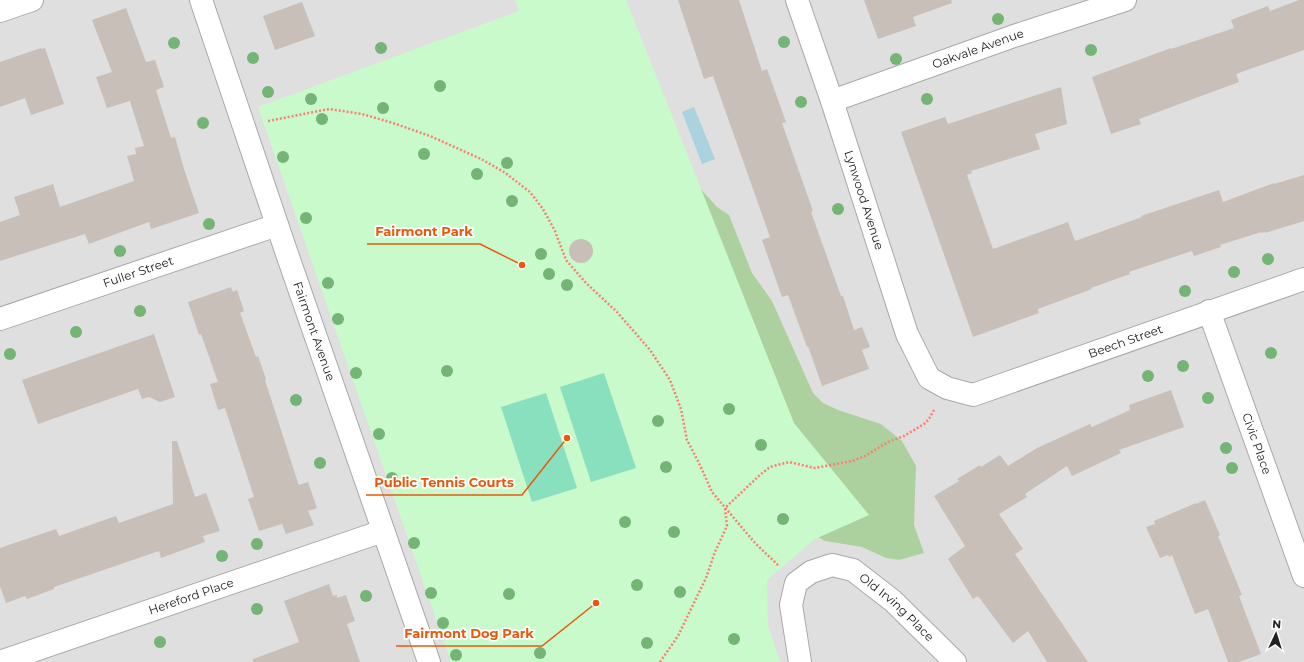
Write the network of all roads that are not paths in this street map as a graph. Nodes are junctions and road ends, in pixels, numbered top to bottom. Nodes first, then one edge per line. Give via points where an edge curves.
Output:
1 (32, 0) edge
2 (201, 0) edge
3 (797, 0) edge
4 (1125, 0) edge
5 (0, 11) edge
6 (832, 101) junction
7 (277, 225) junction
8 (1304, 278) edge
9 (1209, 311) junction
10 (0, 319) edge
11 (947, 388) joint
12 (383, 531) junction
13 (1304, 576) edge
14 (0, 662) edge
15 (429, 662) edge
16 (800, 662) edge
17 (955, 662) edge

1 - 5 street
2 - 7 street, Fairmont Avenue
3 - 6 street, Lynwood Avenue
4 - 6 street, Oakvale Avenue via 1014,36
6 - 11 street, Lynwood Avenue via 907,334 929,378
7 - 10 street, Fuller Street
7 - 12 street, Fairmont Avenue
8 - 9 street, Beech Street
9 - 11 street, Beech Street via 973,395
9 - 13 street, Civic Place
12 - 14 street, Hereford Place
12 - 15 street, Fairmont Avenue
16 - 17 street, Old Irving Place via 791,605 796,583 811,572 832,565 853,570 893,601

